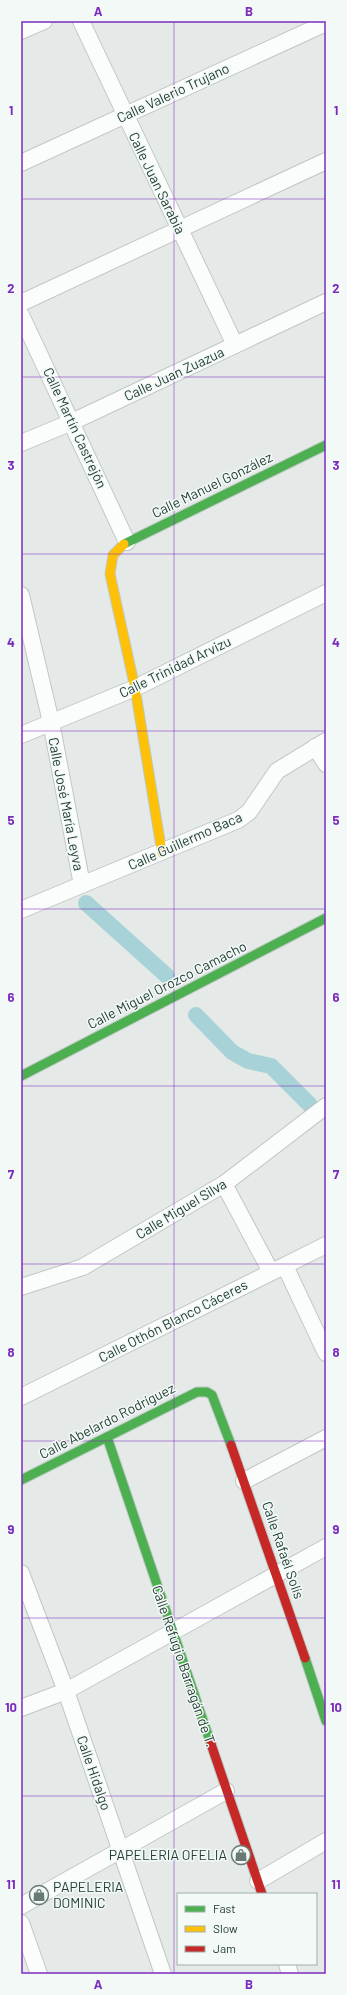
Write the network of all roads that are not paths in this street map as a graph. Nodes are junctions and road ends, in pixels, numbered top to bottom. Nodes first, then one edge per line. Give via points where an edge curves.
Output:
1 (44, 21) edge
2 (81, 21) edge
3 (326, 22) edge
4 (21, 31) edge
5 (124, 115) junction
6 (326, 161) edge
7 (21, 163) edge
8 (179, 229) junction
9 (326, 302) edge
10 (21, 303) edge
11 (21, 315) edge
12 (235, 345) junction
13 (72, 422) junction
14 (21, 443) edge
15 (326, 445) edge
16 (127, 542) junction
17 (326, 593) edge
18 (21, 595) edge
19 (135, 688) junction
20 (51, 722) junction
21 (21, 735) edge
22 (320, 744) edge
23 (326, 764) edge
24 (162, 853) junction
25 (82, 885) junction
26 (21, 910) edge
27 (326, 918) edge
28 (21, 1076) edge
29 (326, 1106) edge
30 (224, 1184) junction
31 (326, 1245) edge
32 (278, 1269) junction
33 (21, 1287) edge
34 (326, 1353) edge
35 (207, 1392) joint
36 (21, 1397) edge
37 (107, 1437) junction
38 (326, 1438) edge
39 (21, 1480) edge
40 (244, 1481) junction
41 (326, 1547) edge
42 (21, 1573) edge
43 (276, 1574) junction
44 (173, 1631) junction
45 (321, 1690) edge
46 (66, 1691) junction
47 (21, 1708) edge
48 (326, 1721) edge
49 (226, 1791) junction
50 (326, 1841) edge
51 (120, 1851) junction
52 (260, 1887) edge
53 (21, 1906) edge
54 (21, 1923) edge
55 (39, 1974) edge
56 (163, 1974) edge

1 - 4 street
2 - 5 street, Calle Juan Sarabia
3 - 5 street, Calle Valerio Trujano
5 - 7 street, Calle Valerio Trujano
5 - 8 street, Calle Juan Sarabia
6 - 8 street
8 - 10 street
8 - 12 street, Calle Juan Sarabia
9 - 12 street, Calle Juan Zuazua
11 - 13 street, Calle Martín Castrejón
12 - 13 street, Calle Juan Zuazua
13 - 14 street, Calle Juan Zuazua
13 - 16 street, Calle Martín Castrejón
15 - 16 street, Calle Manuel González
16 - 19 street, Calle Manuel González via 112,553 109,563
17 - 19 street, Calle Trinidad Arvizu
18 - 20 street, Calle José María Leyva
19 - 20 street, Calle Trinidad Arvizu
19 - 24 street
20 - 21 street, Calle Trinidad Arvizu
20 - 25 street, Calle José María Leyva
22 - 23 street
22 - 24 street, Calle Guillermo Baca via 277,771 244,817
24 - 25 street, Calle Guillermo Baca
25 - 26 street, Calle Guillermo Baca
27 - 28 street, Calle Miguel Orozco Camacho
29 - 30 street, Calle Miguel Silva
30 - 32 street
30 - 33 street, Calle Miguel Silva via 82,1267
31 - 32 street, Calle Othón Blanco Cáceres
32 - 34 street
32 - 36 street, Calle Othón Blanco Cáceres
35 - 37 street, Calle Abelardo Rodríguez via 197,1392
35 - 40 street, Calle Rafaél Solís via 215,1401
37 - 39 street, Calle Abelardo Rodríguez
37 - 44 street, Calle Refugio Barragán de T.
38 - 40 street
40 - 43 street, Calle Rafaél Solís
41 - 43 street
42 - 46 street, Calle Hidalgo
43 - 44 street
43 - 45 street, Calle Rafaél Solís
44 - 46 street
44 - 49 street, Calle Refugio Barragán de T.
45 - 48 street, Calle Rafaél Solís
46 - 47 street
46 - 51 street, Calle Hidalgo
49 - 51 street
49 - 52 street, Calle Refugio Barragán de T.
50 - 52 street
51 - 53 street
51 - 56 street, Calle Hidalgo
54 - 55 street

